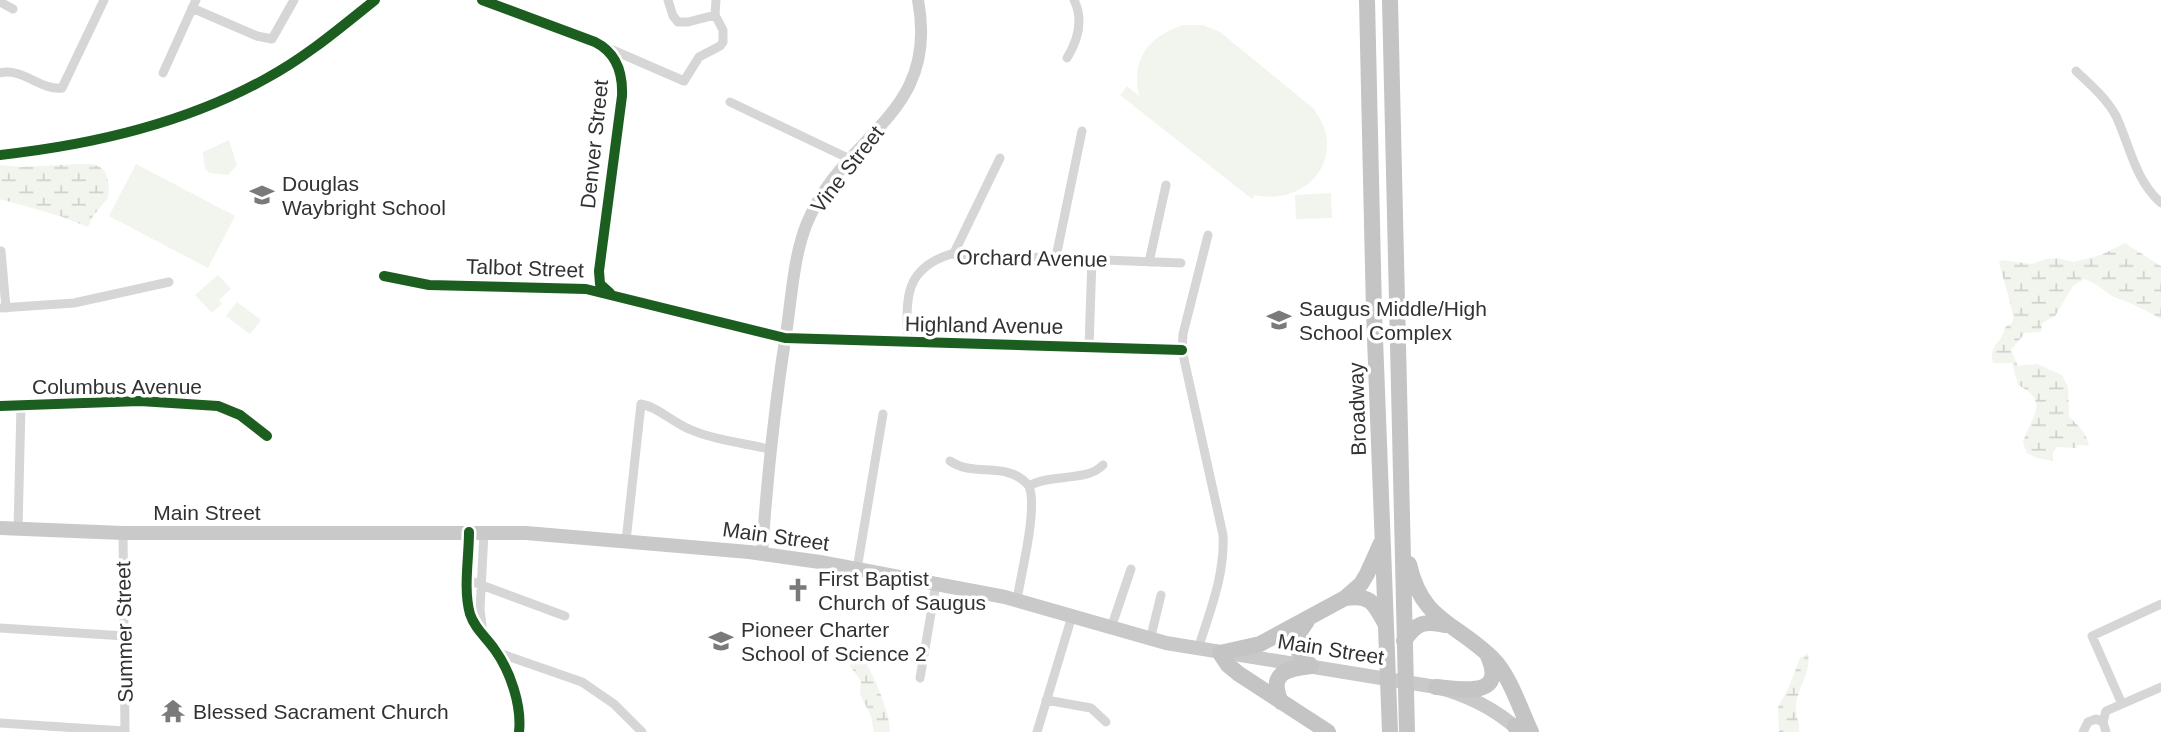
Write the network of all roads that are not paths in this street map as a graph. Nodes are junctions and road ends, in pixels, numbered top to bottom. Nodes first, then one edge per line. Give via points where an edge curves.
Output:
1 (104, 0) edge
2 (294, 0) edge
3 (482, 0) edge
4 (668, 0) edge
5 (716, 0) edge
6 (918, 0) edge
7 (1074, 0) edge
8 (1367, 0) edge
9 (1390, 0) edge
10 (0, 2) edge
11 (194, 4) edge
12 (13, 9) dead end
13 (715, 15) junction
14 (597, 43) junction
15 (1067, 58) dead end
16 (2076, 71) dead end
17 (0, 73) edge
18 (163, 73) dead end
19 (730, 102) dead end
20 (1082, 131) dead end
21 (1000, 158) dead end
22 (850, 159) junction
23 (1166, 184) dead end
24 (2161, 202) edge
25 (1208, 236) dead end
26 (1, 251) edge
27 (954, 253) junction
28 (1056, 257) junction
29 (1092, 259) junction
30 (1149, 262) junction
31 (1181, 263) dead end
32 (384, 276) dead end
33 (169, 282) dead end
34 (610, 293) junction
35 (3, 308) edge
36 (785, 338) junction
37 (908, 343) junction
38 (1088, 347) junction
39 (1182, 350) junction
40 (21, 405) junction
41 (0, 406) edge
42 (883, 414) dead end
43 (267, 436) dead end
44 (769, 449) junction
45 (950, 461) dead end
46 (1102, 465) dead end
47 (1029, 486) junction
48 (0, 528) edge
49 (1401, 529) junction
50 (18, 530) junction
51 (476, 532) junction
52 (123, 533) junction
53 (1384, 537) junction
54 (626, 541) junction
55 (762, 554) junction
56 (857, 569) junction
57 (1131, 569) dead end
58 (468, 580) junction
59 (936, 583) junction
60 (481, 585) junction
61 (1161, 595) dead end
62 (1345, 598) junction
63 (1017, 600) junction
64 (2161, 604) edge
65 (1072, 615) junction
66 (565, 616) dead end
67 (1309, 619) junction
68 (1387, 625) junction
69 (1449, 626) junction
70 (0, 628) edge
71 (1111, 628) junction
72 (483, 635) junction
73 (125, 636) junction
74 (1150, 640) junction
75 (1404, 641) junction
76 (1198, 649) junction
77 (496, 652) junction
78 (1220, 653) junction
79 (1487, 653) junction
80 (527, 664) junction
81 (1311, 666) junction
82 (506, 672) junction
83 (920, 678) dead end
84 (1436, 687) junction
85 (2161, 687) edge
86 (1046, 701) junction
87 (1281, 702) junction
88 (2122, 704) junction
89 (1106, 722) dead end
90 (0, 723) edge
91 (2105, 727) edge
92 (1518, 730) edge
93 (125, 731) edge
94 (519, 732) edge
95 (642, 732) edge
96 (1037, 732) edge
97 (1328, 732) edge
98 (1390, 732) edge
99 (1407, 732) edge
100 (1531, 732) edge
101 (2083, 732) edge

1 - 17 street via 60,89
2 - 11 street via 272,40
3 - 14 street
4 - 13 street via 678,22
5 - 13 street
6 - 22 street, Vine Street via 922,35 915,76 900,103
7 - 15 street via 1079,29
8 - 53 highway, Broadway
9 - 49 highway, Broadway
10 - 12 street
11 - 18 street
13 - 14 street via 723,42 699,57 684,81
14 - 34 street, Denver Street via 614,57 622,80 599,271 600,284
16 - 24 street via 2111,108 2138,173
19 - 22 street
20 - 28 street
21 - 27 street
22 - 36 street, Vine Street via 807,225
23 - 30 street
25 - 39 street
26 - 35 street
27 - 28 street, Orchard Avenue
27 - 37 street, Orchard Avenue via 925,267 913,284 906,303
28 - 29 street, Orchard Avenue
29 - 30 street, Orchard Avenue
29 - 38 street
30 - 31 street, Orchard Avenue
32 - 34 street, Talbot Street via 429,285 578,288
33 - 35 street via 82,302
34 - 36 street, Talbot Street
36 - 37 street, Highland Avenue
36 - 44 street, Vine Street
37 - 38 street, Highland Avenue
38 - 39 street, Highland Avenue
39 - 76 street via 1224,553
40 - 41 street, Columbus Avenue
40 - 43 street, Columbus Avenue via 140,401 218,406 240,415
40 - 50 street
42 - 56 street
44 - 54 street via 687,429 641,404
44 - 55 street, Vine Street
45 - 47 street via 963,468 1010,472
46 - 47 street via 1083,475 1047,478
47 - 63 street via 1031,511
48 - 50 main road, Main Street
49 - 69 highway via 1418,593
49 - 75 highway, Broadway
50 - 52 main road, Main Street
51 - 52 main road, Main Street
51 - 54 main road, Main Street
51 - 58 street
51 - 60 street
52 - 73 street, Summer Street
53 - 62 highway via 1361,584
53 - 68 highway, Broadway
54 - 55 main road, Main Street
55 - 56 main road, Main Street
56 - 59 main road, Main Street
57 - 71 street
58 - 60 street
58 - 72 street via 471,617
59 - 63 main road, Main Street
59 - 83 street
60 - 66 street
60 - 72 street
61 - 74 street
62 - 67 highway
62 - 68 highway via 1371,600
63 - 65 main road, Main Street
64 - 88 street via 2092,636
65 - 71 main road, Main Street
65 - 86 street
67 - 78 highway via 1260,644
67 - 81 highway via 1296,642 1297,651
68 - 98 highway, Broadway
69 - 75 highway via 1421,623
69 - 79 highway
70 - 73 street
71 - 74 main road, Main Street
72 - 77 street
73 - 93 street, Summer Street
74 - 76 main road, Main Street
75 - 99 highway, Broadway
76 - 78 main road, Main Street
77 - 80 street
77 - 82 street
78 - 81 main road, Main Street
78 - 87 highway via 1238,674
79 - 84 highway via 1493,672 1485,687
79 - 100 highway via 1500,667
80 - 82 street
80 - 95 street via 593,689
81 - 84 main road, Main Street
81 - 87 highway via 1281,674 1276,687
82 - 94 street via 519,710
84 - 92 main road, Main Street via 1476,701
85 - 88 street
86 - 89 street via 1091,708
86 - 96 street
87 - 97 highway
88 - 91 street via 2104,712
90 - 93 street
91 - 101 street via 2100,719 2091,720

